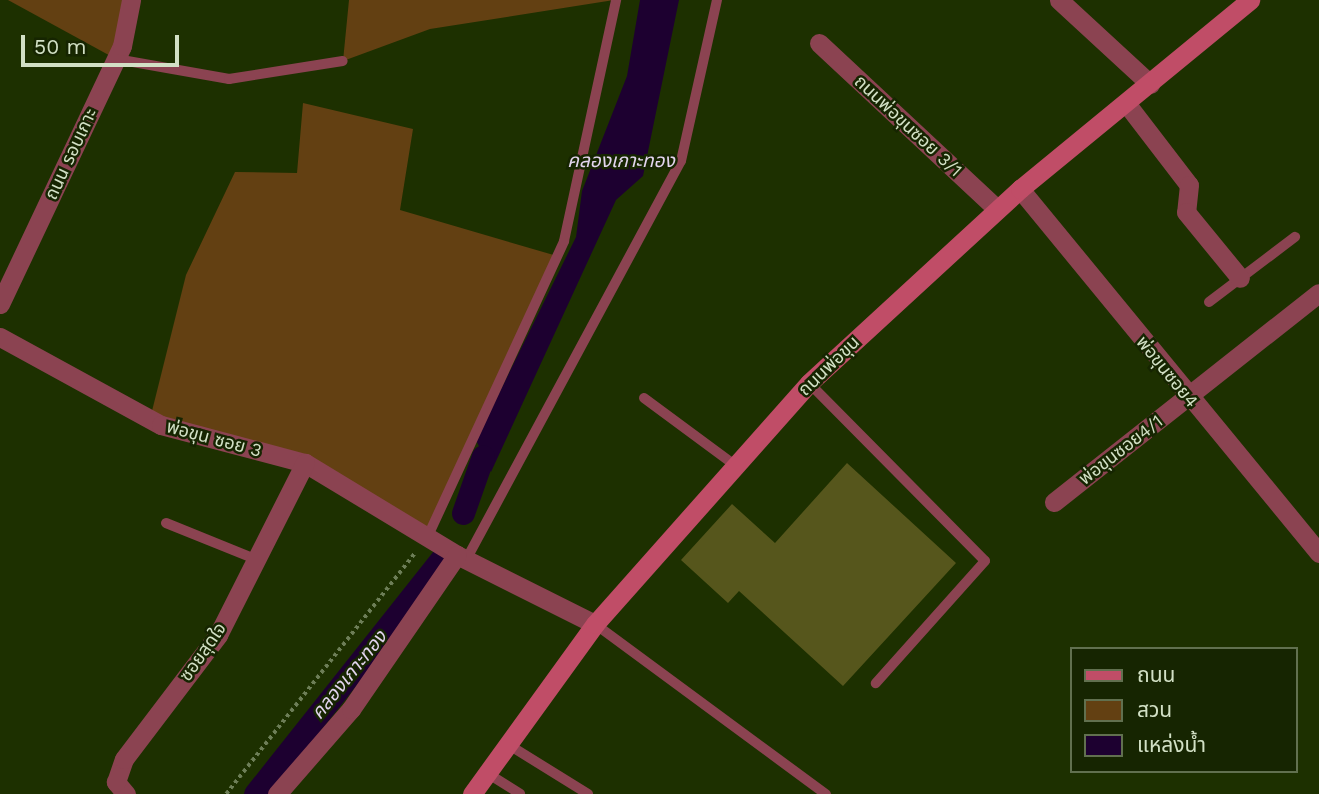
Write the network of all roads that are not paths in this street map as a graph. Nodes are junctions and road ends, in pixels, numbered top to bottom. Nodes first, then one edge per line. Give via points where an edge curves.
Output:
1 (131, 0) edge
2 (616, 0) edge
3 (717, 0) edge
4 (1059, 0) edge
5 (1250, 0) edge
6 (819, 43) dead end
7 (116, 59) junction
8 (343, 61) dead end
9 (1150, 84) junction
10 (1126, 103) junction
11 (1020, 189) junction
12 (997, 209) junction
13 (1295, 237) dead end
14 (1240, 278) junction
15 (1319, 293) edge
16 (1209, 302) dead end
17 (0, 304) edge
18 (0, 337) edge
19 (809, 383) junction
20 (644, 398) dead end
21 (1188, 399) junction
22 (305, 463) junction
23 (732, 463) junction
24 (1054, 502) dead end
25 (166, 523) dead end
26 (428, 538) junction
27 (1317, 548) edge
28 (461, 557) junction
29 (255, 559) junction
30 (595, 624) junction
31 (876, 683) dead end
32 (509, 745) junction
33 (487, 773) junction
34 (126, 794) edge
35 (277, 794) edge
36 (472, 794) edge
37 (520, 794) edge
38 (588, 794) edge
39 (826, 794) edge

1 - 7 street, ถนน รอบเกาะ
2 - 26 lane via 564,241
3 - 28 lane via 681,161
4 - 9 street
5 - 9 main road, ถนนพ่อขุน
6 - 12 street, ถนนพ่อขุนซอย 3/1
7 - 8 lane via 229,79
7 - 17 street, ถนน รอบเกาะ
9 - 10 main road, ถนนพ่อขุน
10 - 11 main road, ถนนพ่อขุน
10 - 14 street via 1189,185 1186,212
11 - 12 main road, ถนนพ่อขุน
11 - 21 street, พ่อขุนซอย4
12 - 19 main road, ถนนพ่อขุน
13 - 14 lane
14 - 16 lane
15 - 21 street, พ่อขุนซอย4/1
18 - 22 street, พ่อขุน ซอย 3 via 161,425
19 - 23 main road, ถนนพ่อขุน
19 - 31 lane via 985,561
20 - 23 lane
21 - 24 street, พ่อขุนซอย4/1
21 - 27 street, พ่อขุนซอย4
22 - 26 street, พ่อขุน ซอย 3
22 - 29 street, ซอยสุดใจ
23 - 30 main road, ถนนพ่อขุน
25 - 29 lane
26 - 28 street, พ่อขุน ซอย 3
28 - 30 street
28 - 35 street via 351,709
29 - 34 street, ซอยสุดใจ via 218,635 124,759 116,782
30 - 32 main road, ถนนพ่อขุน
30 - 39 lane
32 - 33 main road, ถนนพ่อขุน
32 - 38 lane
33 - 36 main road, ถนนพ่อขุน
33 - 37 lane

